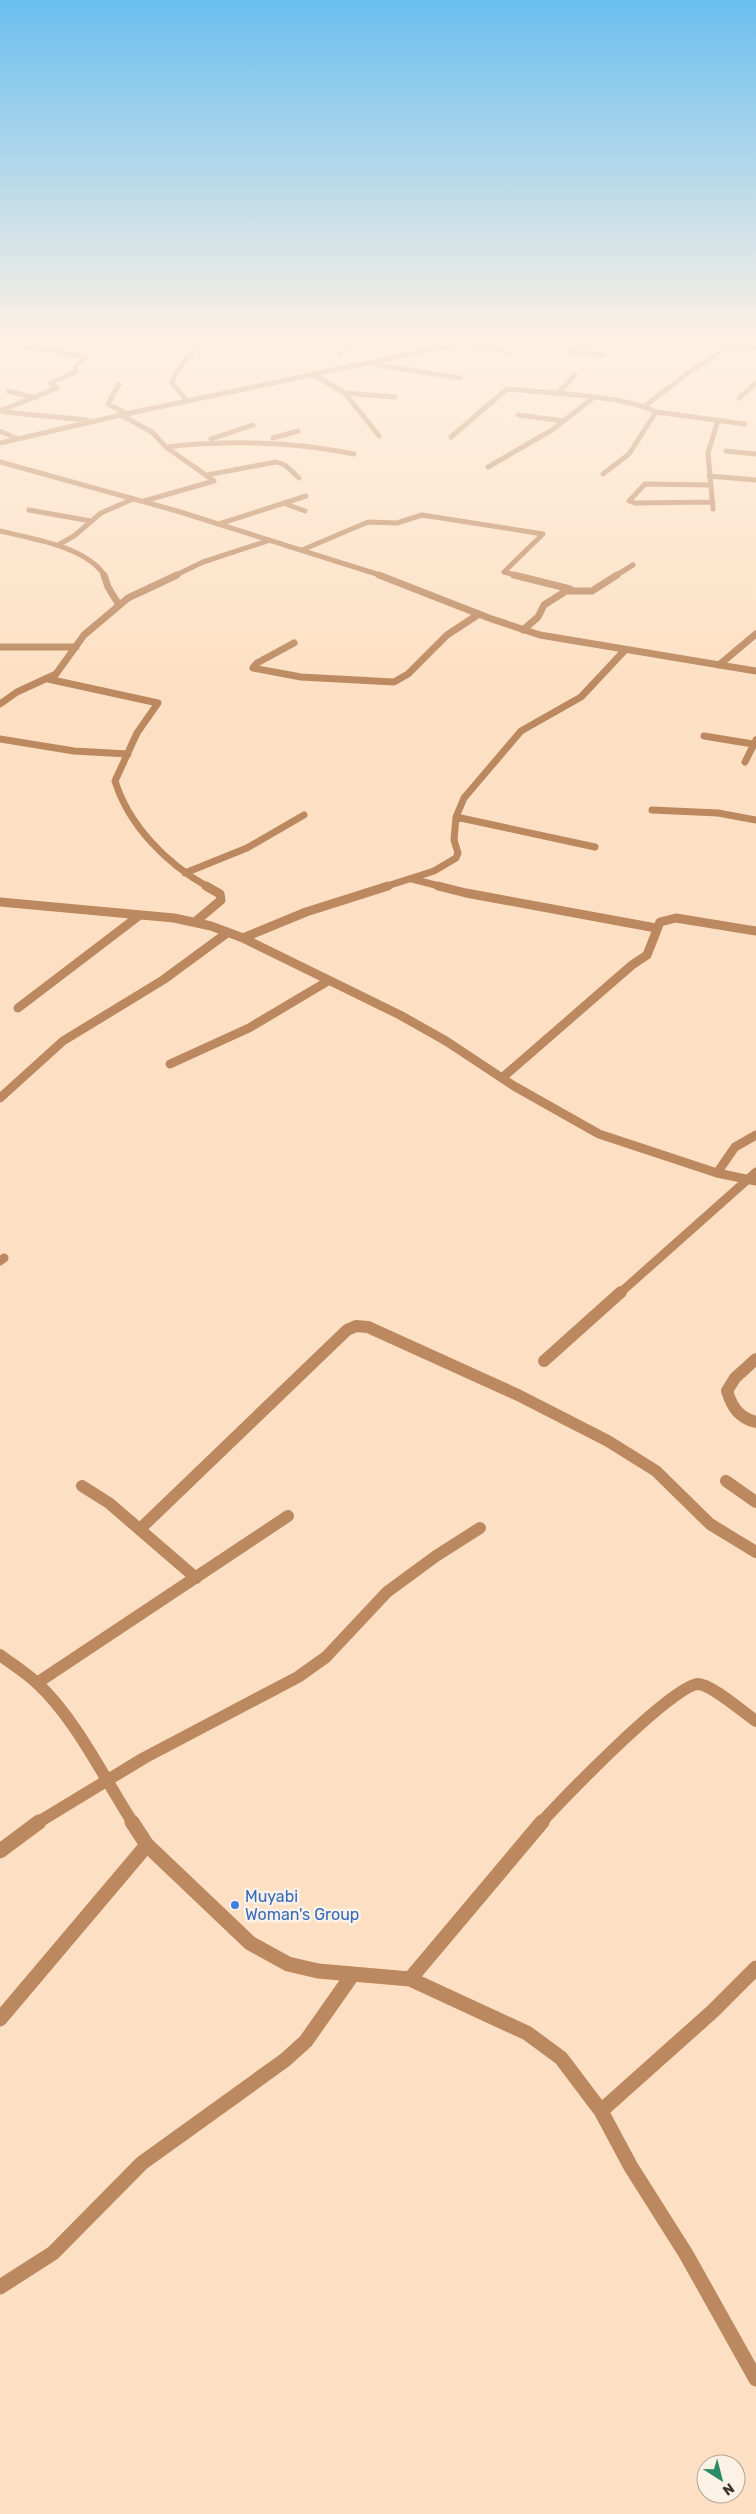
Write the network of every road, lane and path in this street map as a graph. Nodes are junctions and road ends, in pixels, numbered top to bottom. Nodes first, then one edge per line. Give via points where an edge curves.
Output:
1 (177, 454) edge
2 (509, 454) edge
3 (629, 454) edge
4 (710, 454) edge
5 (0, 462) edge
6 (488, 467) dead end
7 (603, 474) dead end
8 (207, 475) junction
9 (709, 476) junction
10 (299, 478) dead end
11 (756, 480) edge
12 (711, 485) junction
13 (306, 496) dead end
14 (133, 499) junction
15 (143, 501) junction
16 (713, 502) junction
17 (284, 503) junction
18 (29, 510) dead end
19 (713, 510) dead end
20 (305, 512) dead end
21 (91, 521) junction
22 (219, 524) junction
23 (0, 532) edge
24 (267, 541) junction
25 (58, 545) junction
26 (302, 550) junction
27 (633, 565) dead end
28 (570, 589) junction
29 (119, 605) junction
30 (479, 614) junction
31 (523, 630) junction
32 (756, 634) edge
33 (294, 643) dead end
34 (0, 647) edge
35 (76, 648) junction
36 (625, 650) junction
37 (719, 665) junction
38 (756, 671) edge
39 (48, 679) junction
40 (0, 704) edge
41 (704, 736) dead end
42 (0, 739) edge
43 (755, 741) edge
44 (128, 754) junction
45 (745, 762) dead end
46 (652, 810) dead end
47 (304, 815) dead end
48 (456, 817) junction
49 (756, 820) edge
50 (595, 847) dead end
51 (185, 872) junction
52 (411, 879) junction
53 (0, 902) edge
54 (140, 915) junction
55 (196, 922) junction
56 (656, 928) junction
57 (756, 931) edge
58 (227, 933) junction
59 (244, 938) junction
60 (328, 981) junction
61 (18, 1008) dead end
62 (170, 1064) dead end
63 (502, 1078) junction
64 (0, 1098) edge
65 (756, 1135) edge
66 (717, 1173) junction
67 (753, 1177) edge
68 (756, 1359) edge
69 (544, 1361) dead end
70 (756, 1422) edge
71 (726, 1481) dead end
72 (82, 1486) dead end
73 (756, 1502) edge
74 (288, 1516) dead end
75 (480, 1528) dead end
76 (140, 1529) junction
77 (756, 1552) edge
78 (196, 1578) junction
79 (0, 1655) edge
80 (37, 1683) junction
81 (756, 1721) edge
82 (104, 1779) junction
83 (147, 1845) junction
84 (0, 1851) edge
85 (756, 1968) edge
86 (354, 1974) junction
87 (410, 1979) junction
88 (0, 2019) edge
89 (602, 2110) junction
90 (0, 2287) edge
91 (756, 2379) edge

1 - 8 street
2 - 6 street
3 - 7 street
4 - 9 street
5 - 14 street
8 - 10 street via 276,462 286,465
8 - 15 street via 214,481
9 - 11 street
9 - 12 street
12 - 16 street
12 - 16 street via 645,484 629,501
13 - 17 street
14 - 15 street
14 - 21 street
15 - 22 street
16 - 19 street
17 - 20 street
17 - 22 street
18 - 21 street
21 - 25 street
22 - 24 street
23 - 25 street
24 - 26 street
24 - 29 street via 203,562 166,578
25 - 29 street via 97,566
26 - 28 street via 368,522 397,523 423,515 543,534 504,572
26 - 30 street via 402,582
27 - 28 street via 585,592
28 - 31 street via 544,605 538,617
29 - 35 street via 84,635
30 - 31 street
30 - 33 street via 447,635 408,674 394,682 301,677 253,668
31 - 36 street
32 - 37 street
34 - 35 street
35 - 39 street via 56,674
36 - 37 street
36 - 48 street via 581,697 521,731 464,798
37 - 38 street
39 - 40 street via 16,692
39 - 44 street via 158,703 137,733
41 - 43 street
42 - 44 street via 74,751
43 - 45 street
44 - 51 street via 115,781 120,798 134,820
46 - 49 street via 718,813
47 - 51 street via 247,848
48 - 50 street
48 - 52 street via 456,858
51 - 55 street via 220,894 221,900
52 - 56 street via 466,893
52 - 59 street via 306,912
53 - 54 street
54 - 55 street
54 - 61 street
55 - 58 street
56 - 57 street via 660,922 676,918
56 - 63 street via 647,955
58 - 59 street
58 - 64 street via 163,980 63,1041
59 - 60 street
60 - 62 street via 249,1028
60 - 63 street via 446,1041
63 - 66 street via 599,1134
65 - 66 street via 735,1147
66 - 67 street
67 - 69 street
68 - 70 street via 735,1378 727,1391 737,1414
71 - 73 street
72 - 76 street
74 - 78 street
75 - 82 street via 387,1592 326,1657 298,1677
76 - 77 street via 347,1330 356,1326 368,1327 518,1395 608,1441 656,1471 710,1524
76 - 78 street
78 - 80 street
79 - 80 street
80 - 82 street via 80,1737
81 - 87 street via 699,1684 666,1704 602,1757 549,1812
82 - 83 street
82 - 84 street
83 - 86 street via 250,1943 288,1964
83 - 88 street
85 - 89 street
86 - 87 street
86 - 90 street via 306,2041 285,2060 142,2163 52,2253
87 - 89 street via 527,2033 561,2058
89 - 91 street via 631,2167 686,2254

